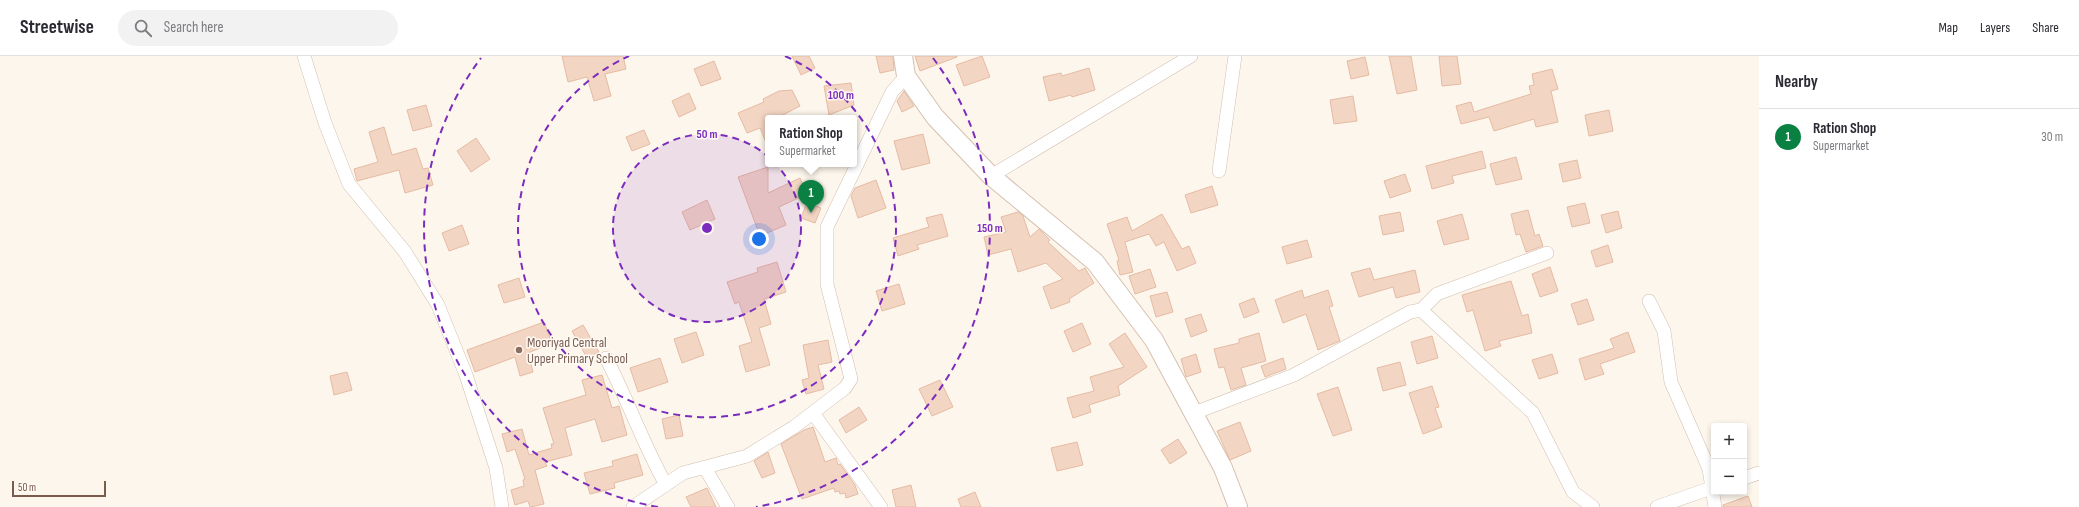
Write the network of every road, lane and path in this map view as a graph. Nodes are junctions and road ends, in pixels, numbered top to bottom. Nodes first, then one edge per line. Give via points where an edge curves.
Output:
1 (304, 56) edge
2 (903, 56) edge
3 (1191, 56) edge
4 (1235, 56) edge
5 (906, 76) junction
6 (857, 165) edge
7 (856, 167) edge
8 (1219, 171) dead end
9 (991, 176) junction
10 (1547, 253) dead end
11 (1649, 302) dead end
12 (1421, 310) junction
13 (606, 358) dead end
14 (813, 413) junction
15 (1194, 413) junction
16 (705, 468) junction
17 (1759, 473) edge
18 (1711, 476) edge
19 (1747, 477) edge
20 (666, 485) junction
21 (1711, 488) edge
22 (1714, 495) edge
23 (502, 507) edge
24 (633, 507) edge
25 (728, 507) edge
26 (881, 507) edge
27 (1238, 507) edge
28 (1593, 507) edge
29 (1657, 507) edge
30 (1715, 507) edge

1 - 23 street via 325,122 349,184 405,252 438,305 466,375 496,468
2 - 5 main road
3 - 9 street
4 - 8 street
5 - 6 street via 892,92
5 - 9 main road via 935,117
7 - 14 street via 827,227 827,284 851,379 845,388
9 - 15 main road via 1095,262 1154,340
10 - 12 street via 1437,294
11 - 18 street via 1664,332 1671,382
12 - 15 street via 1410,312 1294,375
12 - 28 street via 1533,413 1573,492
13 - 20 street via 649,454
14 - 16 street via 746,456
14 - 26 street
15 - 27 main road via 1224,468
16 - 20 street via 683,473
16 - 25 street
17 - 19 street
20 - 24 street
21 - 29 street
22 - 30 street

